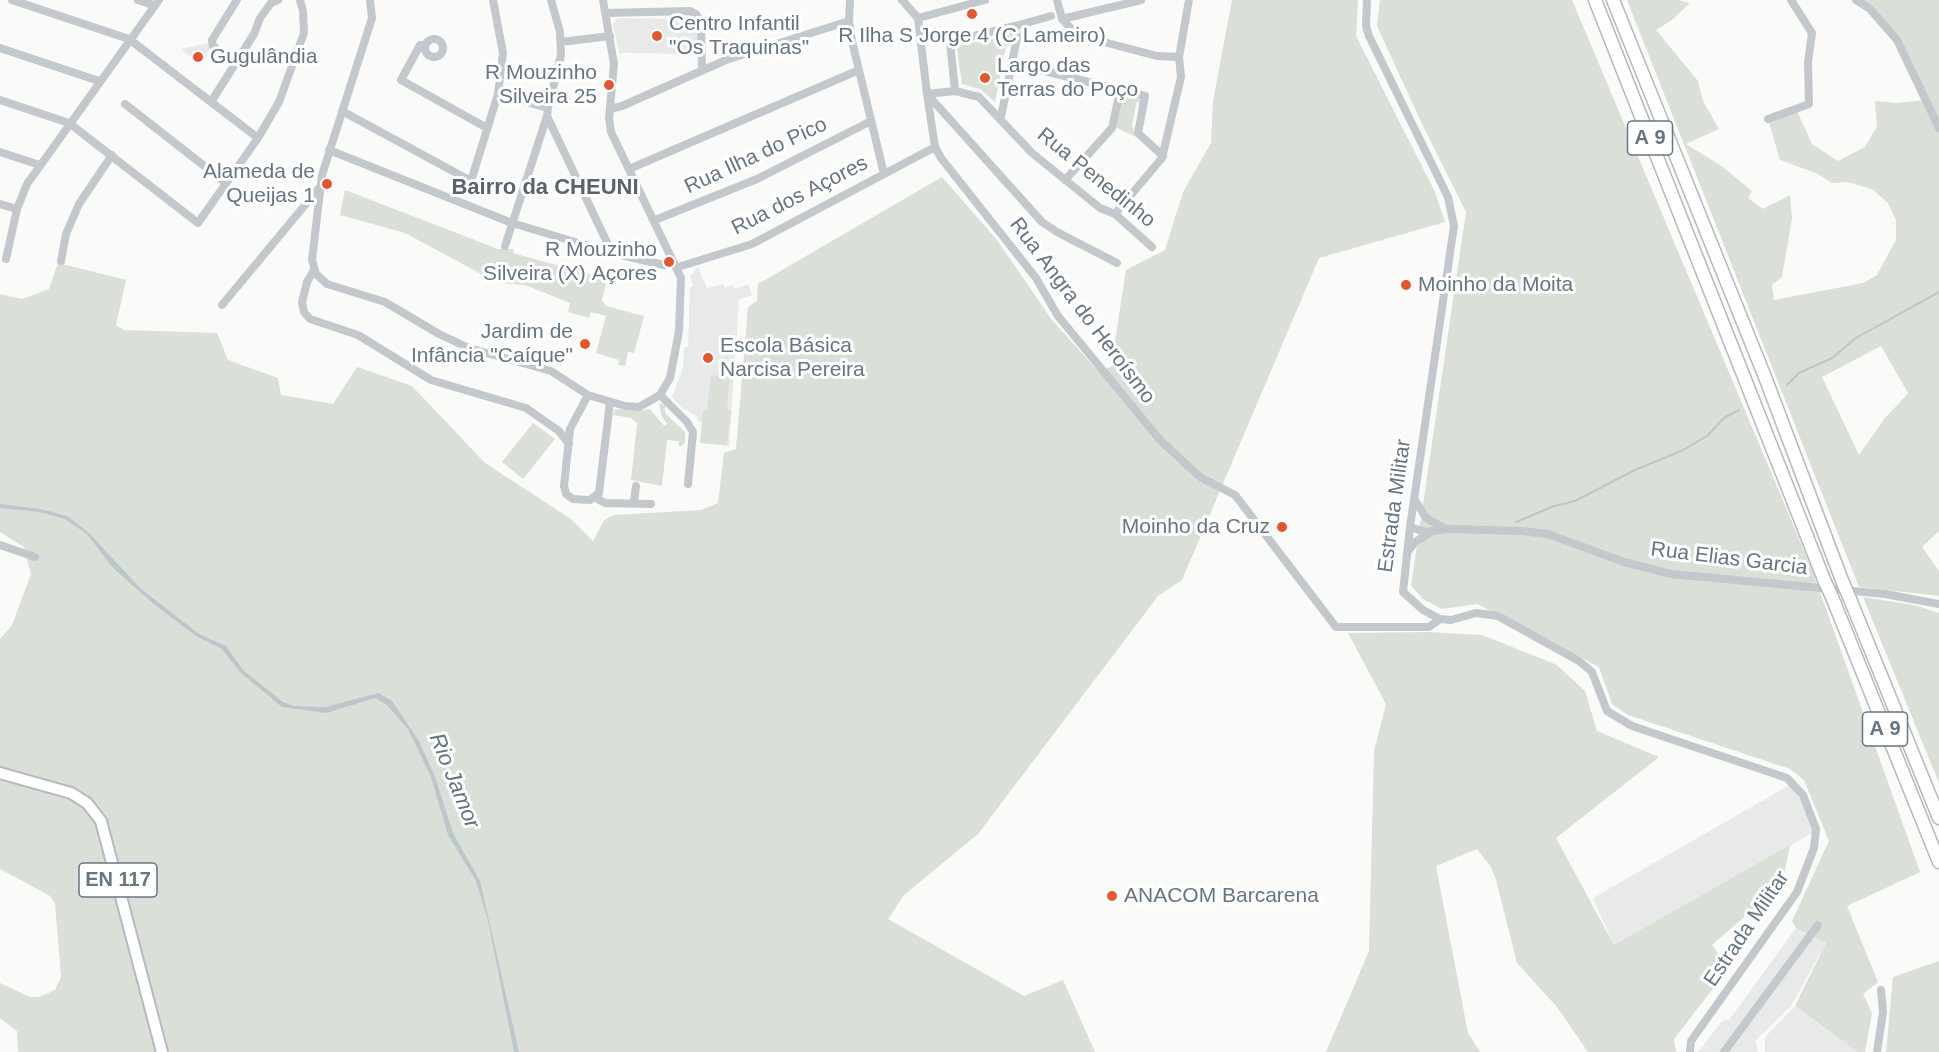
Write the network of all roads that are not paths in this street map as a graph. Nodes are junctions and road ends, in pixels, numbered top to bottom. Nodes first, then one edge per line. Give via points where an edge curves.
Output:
1 (12, 0) edge
2 (138, 0) edge
3 (237, 0) edge
4 (278, 0) edge
5 (300, 0) edge
6 (370, 0) edge
7 (493, 0) edge
8 (551, 0) edge
9 (603, 0) edge
10 (850, 0) edge
11 (902, 0) edge
12 (985, 0) edge
13 (1057, 0) edge
14 (1141, 0) edge
15 (1189, 0) edge
16 (1367, 0) edge
17 (1595, 0) edge
18 (1613, 0) edge
19 (1791, 0) edge
20 (1856, 0) edge
21 (156, 3) edge
22 (606, 12) junction
23 (1051, 16) dead end
24 (918, 18) junction
25 (1062, 19) junction
26 (849, 21) junction
27 (1015, 26) junction
28 (610, 36) junction
29 (129, 39) junction
30 (561, 42) junction
31 (425, 46) dead end
32 (0, 48) edge
33 (1179, 57) junction
34 (236, 63) junction
35 (1012, 63) junction
36 (859, 70) junction
37 (702, 71) junction
38 (99, 81) junction
39 (955, 91) junction
40 (1120, 91) junction
41 (498, 94) junction
42 (927, 94) junction
43 (0, 100) edge
44 (211, 102) junction
45 (125, 104) dead end
46 (610, 109) junction
47 (342, 111) junction
48 (547, 112) junction
49 (1001, 117) junction
50 (1768, 119) dead end
51 (870, 121) junction
52 (69, 123) junction
53 (486, 128) junction
54 (1939, 128) edge
55 (258, 138) junction
56 (935, 147) junction
57 (329, 150) junction
58 (0, 152) edge
59 (112, 155) junction
60 (1163, 156) junction
61 (40, 165) junction
62 (629, 169) junction
63 (884, 174) junction
64 (1065, 180) junction
65 (226, 183) junction
66 (320, 187) junction
67 (0, 204) edge
68 (17, 209) junction
69 (1115, 214) junction
70 (655, 220) junction
71 (512, 223) junction
72 (505, 246) dead end
73 (1152, 247) dead end
74 (612, 253) junction
75 (6, 259) dead end
76 (61, 261) dead end
77 (1117, 263) dead end
78 (664, 265) dead end
79 (678, 267) junction
80 (314, 270) junction
81 (222, 304) dead end
82 (588, 395) junction
83 (660, 395) junction
84 (610, 402) junction
85 (569, 444) junction
86 (688, 484) dead end
87 (636, 486) dead end
88 (596, 498) junction
89 (1414, 498) junction
90 (634, 502) junction
91 (651, 504) dead end
92 (1410, 526) junction
93 (1435, 529) junction
94 (0, 544) edge
95 (1406, 555) junction
96 (35, 557) dead end
97 (1939, 604) edge
98 (1440, 619) junction
99 (0, 773) edge
100 (1939, 818) edge
101 (1939, 862) edge
102 (1818, 925) dead end
103 (1881, 990) dead end
104 (162, 1052) edge
105 (1690, 1052) edge
106 (1724, 1052) edge
107 (1877, 1052) edge

1 - 29 street
2 - 21 street
3 - 34 street via 212,40 213,46
4 - 34 street via 260,18 255,34
5 - 55 street via 304,33 279,102
6 - 47 street via 372,18
7 - 41 street via 504,48
8 - 30 street
9 - 22 street
10 - 26 street
11 - 24 street
12 - 24 street
13 - 25 street
14 - 25 street
15 - 33 street
16 - 89 street, Estrada Militar via 1366,26 1370,36 1453,213 1452,249
17 - 101 highway, A 9, bridge
18 - 100 highway, A 9, bridge
19 - 50 street via 1812,33 1809,104
20 - 54 street via 1870,9 1897,40
21 - 29 street
22 - 28 street
22 - 37 street via 696,14 701,23
23 - 27 street
24 - 42 street, Rua Angra do Heroísmo
25 - 33 street via 1077,35 1094,41 1157,56
26 - 36 street
26 - 37 street
27 - 35 street
27 - 39 street via 950,42
28 - 30 street
28 - 46 street via 614,69
29 - 38 street
29 - 44 street
30 - 48 street via 560,68
31 - 53 street via 420,45 401,80
32 - 38 street
33 - 60 street via 1181,77
34 - 44 street
35 - 40 street
35 - 49 street
36 - 51 street
36 - 62 street
37 - 46 street
38 - 52 street
39 - 42 street, Rua Penedinho
39 - 49 street, Rua Penedinho via 979,97
40 - 60 street via 1145,96 1138,133
40 - 64 street via 1112,128
41 - 48 street
41 - 53 street
42 - 56 street, Rua Angra do Heroísmo
42 - 77 street via 1042,222
43 - 52 street
44 - 55 street
45 - 65 street
46 - 62 street via 611,132
47 - 53 street via 471,181
47 - 57 street
48 - 71 street
48 - 74 street
49 - 64 street, Rua Penedinho via 1032,153
51 - 63 street
51 - 70 street, Rua Ilha do Pico via 757,179
52 - 59 street
52 - 61 street
55 - 65 street
56 - 63 street, Rua dos Açores
56 - 98 street, Rua Angra do Heroísmo via 947,168 1036,278 1058,316 1160,440 1200,477 1235,495 1336,627 1429,627
57 - 66 street
57 - 71 street
58 - 61 street
59 - 65 street via 198,223
59 - 76 street via 78,204
60 - 69 street
61 - 68 street
62 - 70 street
63 - 79 street, Rua dos Açores via 742,248
64 - 69 street, Rua Penedinho via 1100,208
66 - 80 street
66 - 81 street
67 - 68 street
68 - 75 street
69 - 73 street, Rua Penedinho
70 - 79 street
71 - 72 street
71 - 74 street
74 - 78 street
79 - 83 street via 681,282 675,356 669,381
80 - 82 street via 324,282 385,302 453,341 550,371
80 - 85 street via 302,302 310,320 357,335 431,380 526,408 559,431
82 - 84 street
82 - 85 street via 573,421
83 - 84 street via 639,407
83 - 86 street via 693,432
84 - 88 street
85 - 88 street via 566,494 573,498
87 - 90 street
88 - 90 street via 605,503
89 - 92 street, Estrada Militar
89 - 93 street
90 - 91 street
92 - 93 street, Rua Elias Garcia via 1419,531
92 - 95 street, Estrada Militar
93 - 95 street, Rua Elias Garcia via 1415,542
93 - 97 street, Rua Elias Garcia via 1548,534 1624,562 1671,574 1885,594
94 - 96 street
95 - 98 street, Estrada Militar via 1403,592
98 - 105 street, Estrada Militar via 1476,613 1498,616 1587,666 1607,711 1618,719 1778,773 1803,795 1816,829 1807,870 1788,907 1691,1041
99 - 104 main road, EN 117 via 71,793 87,803 101,821
102 - 106 street
103 - 107 street via 1883,1012

